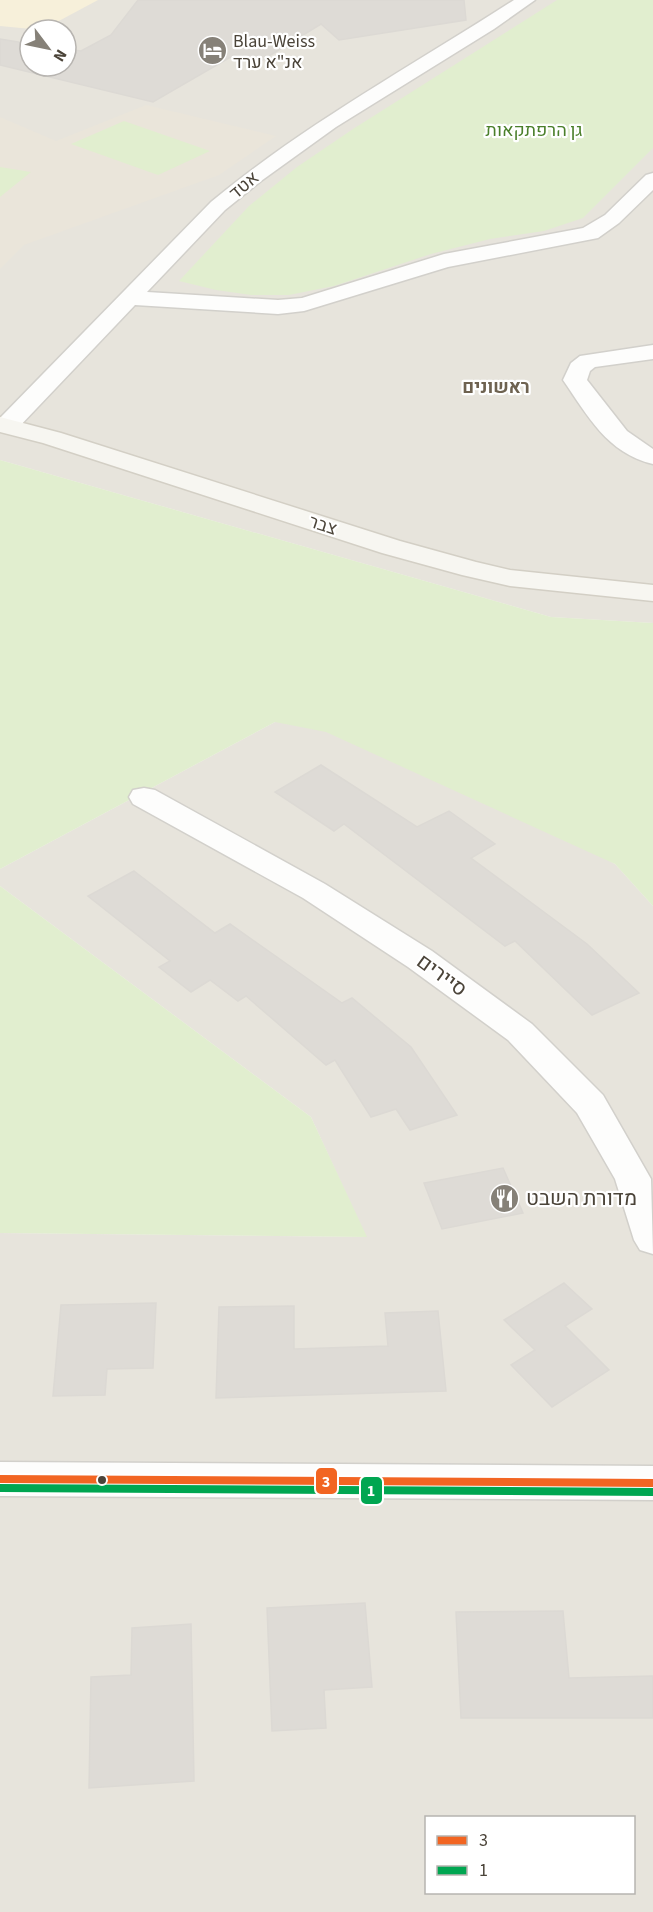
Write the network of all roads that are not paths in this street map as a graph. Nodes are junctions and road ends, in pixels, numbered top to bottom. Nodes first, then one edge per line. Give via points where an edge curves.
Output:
1 (526, 0) edge
2 (653, 179) edge
3 (644, 199) edge
4 (128, 298) junction
5 (653, 352) edge
6 (3, 425) edge
7 (653, 457) edge
8 (653, 593) edge
9 (144, 797) dead end
10 (653, 1240) edge
11 (0, 1479) edge
12 (653, 1483) edge

1 - 4 street, אטד via 255,174
2 - 3 street
3 - 4 street via 590,233 444,261 304,304 278,307
4 - 6 street, אטד
5 - 7 street via 588,361 579,368 575,380 606,423 634,450
6 - 8 street, צבר via 391,547 480,571 521,580
9 - 10 street, סיירים via 314,891 420,959 520,1032 590,1104 633,1179
11 - 12 street

